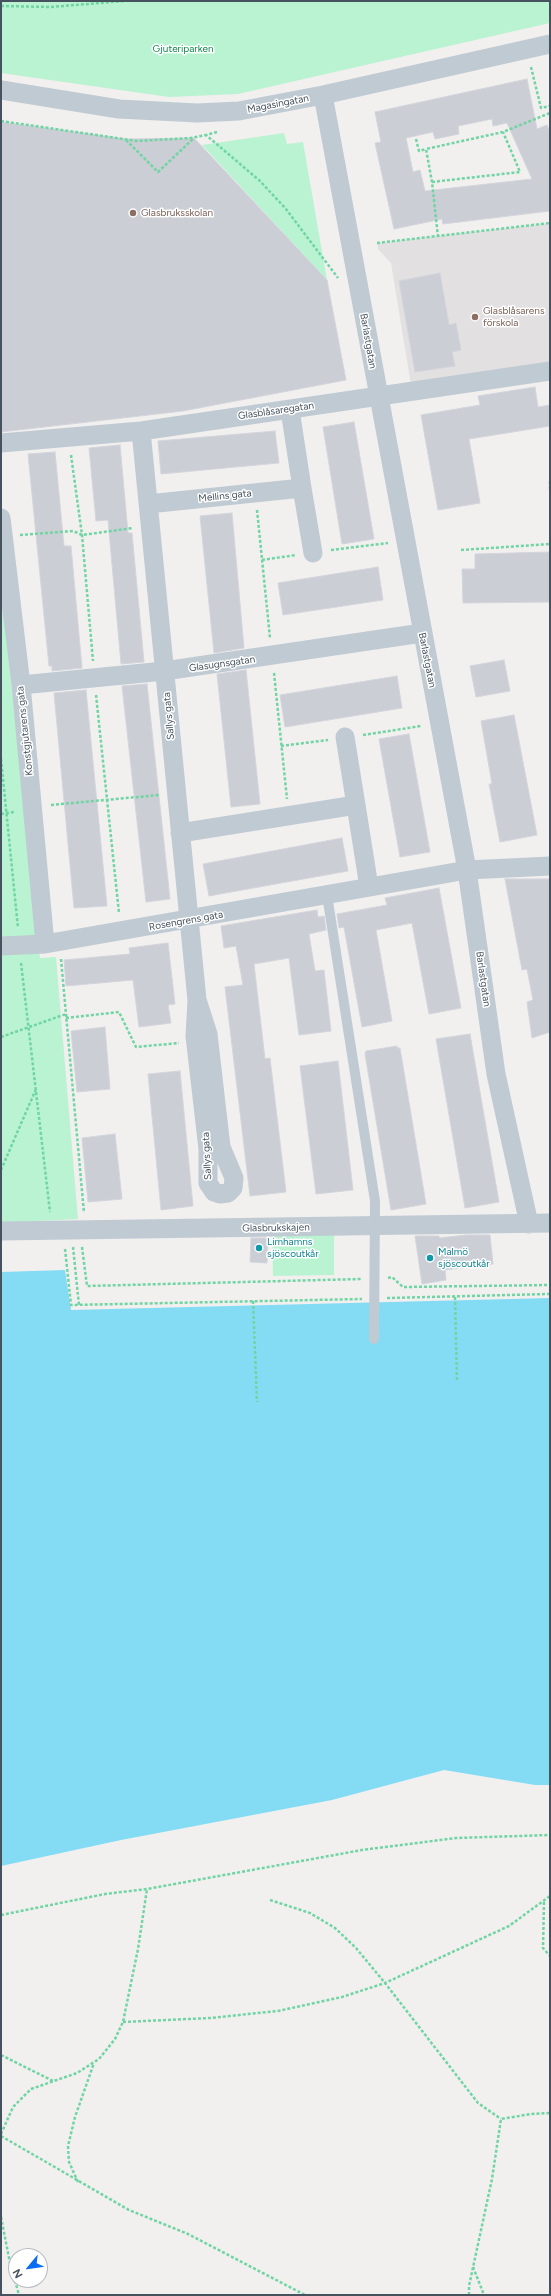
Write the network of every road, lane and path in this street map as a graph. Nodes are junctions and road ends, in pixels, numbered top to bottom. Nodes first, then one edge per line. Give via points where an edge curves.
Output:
1 (124, 1) edge
2 (1, 6) edge
3 (550, 45) edge
4 (531, 66) dead end
5 (1, 90) edge
6 (323, 95) junction
7 (550, 106) edge
8 (550, 113) edge
9 (1, 121) edge
10 (215, 132) dead end
11 (503, 132) junction
12 (206, 135) junction
13 (194, 138) junction
14 (416, 139) dead end
15 (126, 140) junction
16 (426, 149) junction
17 (432, 182) junction
18 (550, 223) edge
19 (438, 237) junction
20 (377, 243) dead end
21 (339, 280) dead end
22 (550, 371) edge
23 (378, 396) junction
24 (290, 410) junction
25 (141, 431) junction
26 (1, 444) edge
27 (550, 481) edge
28 (302, 488) junction
29 (550, 490) edge
30 (148, 504) junction
31 (1, 518) edge
32 (150, 525) junction
33 (3, 541) junction
34 (550, 544) edge
35 (461, 550) dead end
36 (313, 553) dead end
37 (422, 633) junction
38 (164, 672) junction
39 (20, 685) junction
40 (346, 738) dead end
41 (1, 759) edge
42 (176, 794) junction
43 (356, 805) junction
44 (33, 807) junction
45 (180, 833) junction
46 (550, 866) edge
47 (467, 870) junction
48 (369, 887) junction
49 (327, 895) junction
50 (188, 920) junction
51 (52, 943) junction
52 (10, 946) edge
53 (197, 1000) junction
54 (66, 1014) junction
55 (66, 1018) junction
56 (28, 1027) junction
57 (1, 1037) edge
58 (196, 1042) junction
59 (36, 1089) junction
60 (1, 1170) edge
61 (550, 1223) edge
62 (529, 1224) junction
63 (374, 1226) junction
64 (79, 1230) junction
65 (1, 1231) edge
66 (52, 1231) junction
67 (59, 1249) dead end
68 (348, 1280) dead end
69 (550, 1285) edge
70 (400, 1286) dead end
71 (550, 1294) edge
72 (455, 1297) junction
73 (374, 1298) junction
74 (253, 1301) junction
75 (79, 1305) junction
76 (374, 1339) dead end
77 (457, 1382) dead end
78 (257, 1402) dead end
79 (550, 1835) edge
80 (147, 1889) junction
81 (550, 1896) edge
82 (270, 1900) dead end
83 (544, 1902) junction
84 (1, 1915) edge
85 (550, 1956) edge
86 (385, 1983) junction
87 (122, 2022) junction
88 (1, 2055) edge
89 (94, 2062) junction
90 (54, 2081) junction
91 (550, 2113) edge
92 (501, 2119) junction
93 (1, 2135) edge
94 (78, 2182) junction
95 (1, 2217) edge
96 (473, 2267) junction
97 (19, 2295) edge
98 (305, 2295) edge
99 (469, 2295) edge
100 (484, 2295) edge

1 - 2 path via 51,7
3 - 6 street, Magasingatan
4 - 7 path via 541,108
5 - 6 street, Magasingatan via 119,109 197,113 239,111
6 - 23 street, Barlastgatan
8 - 11 path
9 - 15 path
10 - 12 path
11 - 16 path
11 - 17 path via 520,172
12 - 13 path
12 - 21 path via 260,181 286,209
13 - 15 path
13 - 15 path via 158,172
14 - 16 path via 419,151
16 - 17 path
17 - 19 path
18 - 19 path
19 - 20 path
22 - 23 street, Glasblåsaregatan
23 - 24 street, Glasblåsaregatan
23 - 37 street, Barlastgatan
24 - 25 street, Glasblåsaregatan
24 - 28 street
25 - 26 street, Glasblåsaregatan
25 - 30 street, Sallys gata
27 - 29 path
28 - 30 street, Mellins gata
28 - 36 street
30 - 32 street, Sallys gata
31 - 33 street, Konstgjutarens gata
32 - 33 path via 82,536 73,531 17,536
32 - 38 street, Sallys gata
33 - 39 street, Konstgjutarens gata
34 - 35 path
37 - 38 street, Glasugnsgatan
37 - 47 street, Barlastgatan
38 - 39 street, Glasugnsgatan
38 - 42 street, Sallys gata
39 - 44 street, Konstgjutarens gata
40 - 43 street
41 - 52 path
42 - 44 path
42 - 45 street, Sallys gata
43 - 45 street
43 - 48 street
44 - 51 street, Konstgjutarens gata
45 - 50 street, Sallys gata
46 - 47 street, Rosengrens gata
47 - 48 street, Rosengrens gata
47 - 62 street, Barlastgatan via 496,1074
48 - 49 street, Rosengrens gata
49 - 50 street, Rosengrens gata
49 - 63 lane via 374,1194
50 - 51 street, Rosengrens gata
50 - 53 street, Sallys gata
51 - 52 street, Rosengrens gata
51 - 54 path
52 - 56 path
53 - 58 street, Sallys gata
53 - 58 street, Sallys gata via 208,1034 221,1147 234,1178 233,1188 228,1193 214,1192 208,1183 208,1148
54 - 55 path
54 - 56 path
55 - 58 path via 119,1012 136,1047
55 - 64 path
56 - 57 path
56 - 59 path
59 - 60 path
59 - 66 path
61 - 62 street, Glasbrukskajen
62 - 63 street, Glasbrukskajen
63 - 64 street, Glasbrukskajen
63 - 73 lane
64 - 66 street, Glasbrukskajen
64 - 68 path via 87,1286
64 - 75 path
65 - 66 street, Glasbrukskajen
67 - 75 path via 66,1249 71,1305
69 - 70 path
71 - 72 path
72 - 73 path
72 - 77 path
73 - 74 path
73 - 76 lane
74 - 75 path
74 - 78 path
79 - 80 path via 456,1838 362,1850
80 - 84 path via 105,1894
80 - 87 path via 138,1949
81 - 83 path
82 - 86 path via 310,1913 335,1928 356,1948
83 - 85 path via 543,1948
83 - 86 path via 509,1926
86 - 87 path via 342,1997 278,2011 210,2018
86 - 92 path via 478,2103
87 - 89 path via 115,2039
88 - 90 path
89 - 90 path via 76,2073
89 - 94 path via 75,2116 68,2146 69,2162
90 - 93 path via 30,2090 13,2107
91 - 92 path
92 - 96 path via 492,2179
93 - 94 path
94 - 98 path via 129,2210 188,2234
95 - 97 path
96 - 99 path
96 - 100 path

